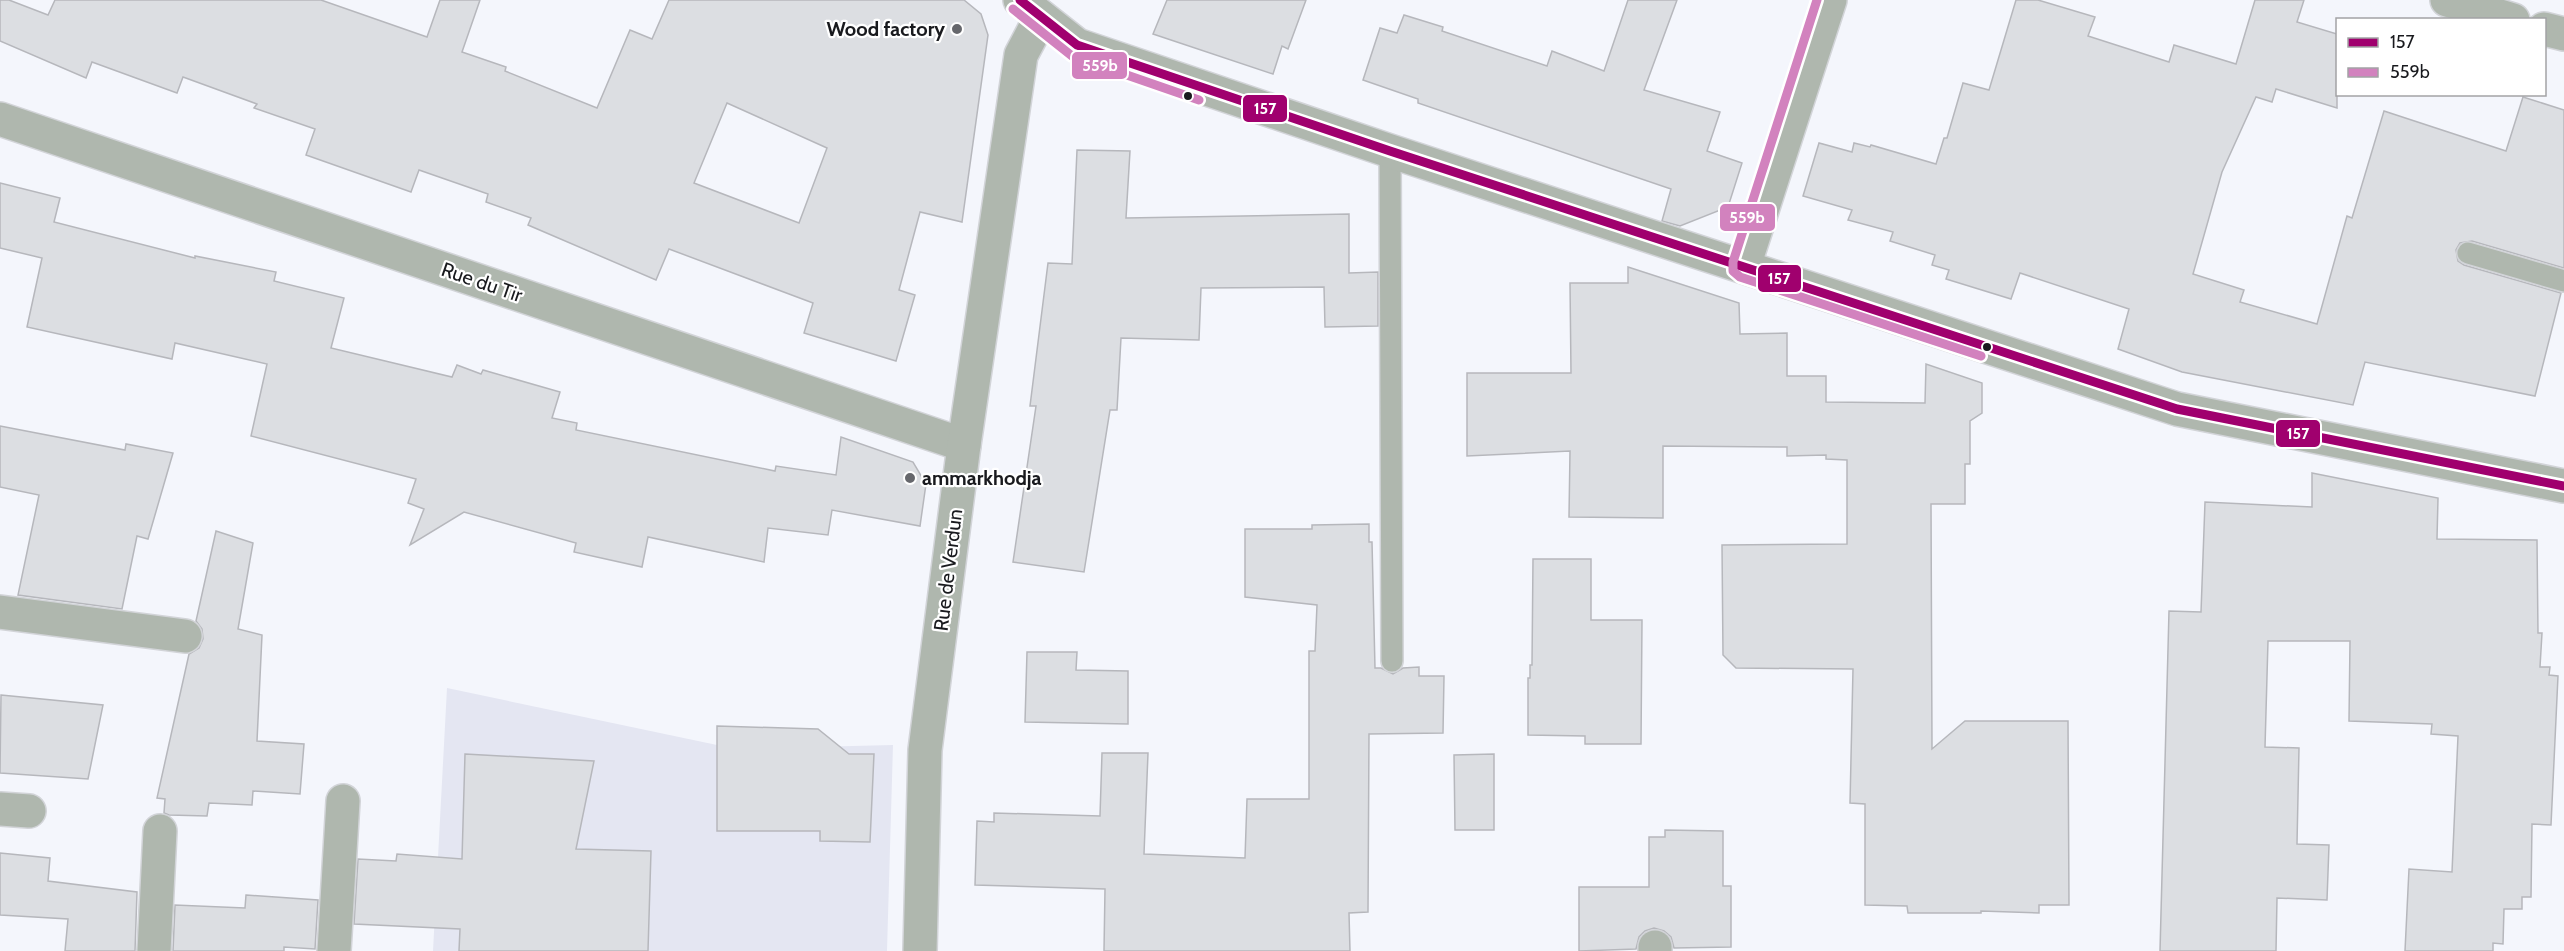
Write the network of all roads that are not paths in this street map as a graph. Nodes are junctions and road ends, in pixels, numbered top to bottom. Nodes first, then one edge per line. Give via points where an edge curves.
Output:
1 (1830, 0) edge
2 (2447, 0) edge
3 (1031, 9) edge
4 (2506, 18) edge
5 (2546, 30) edge
6 (2564, 34) edge
7 (0, 119) edge
8 (1390, 151) junction
9 (2468, 253) dead end
10 (1744, 266) junction
11 (2564, 281) edge
12 (964, 445) junction
13 (2564, 486) edge
14 (0, 612) edge
15 (185, 636) dead end
16 (1392, 661) dead end
17 (343, 801) dead end
18 (160, 831) dead end
19 (154, 951) edge
20 (334, 951) edge
21 (920, 951) edge

1 - 10 street
2 - 4 street
3 - 8 street via 1077,45
3 - 12 street, Rue de Verdun
5 - 6 street
7 - 12 street, Rue du Tir
8 - 10 street
8 - 16 lane
9 - 11 lane
10 - 13 street via 2177,409
12 - 21 street, Rue de Verdun via 925,750
14 - 15 street
17 - 20 street
18 - 19 street

